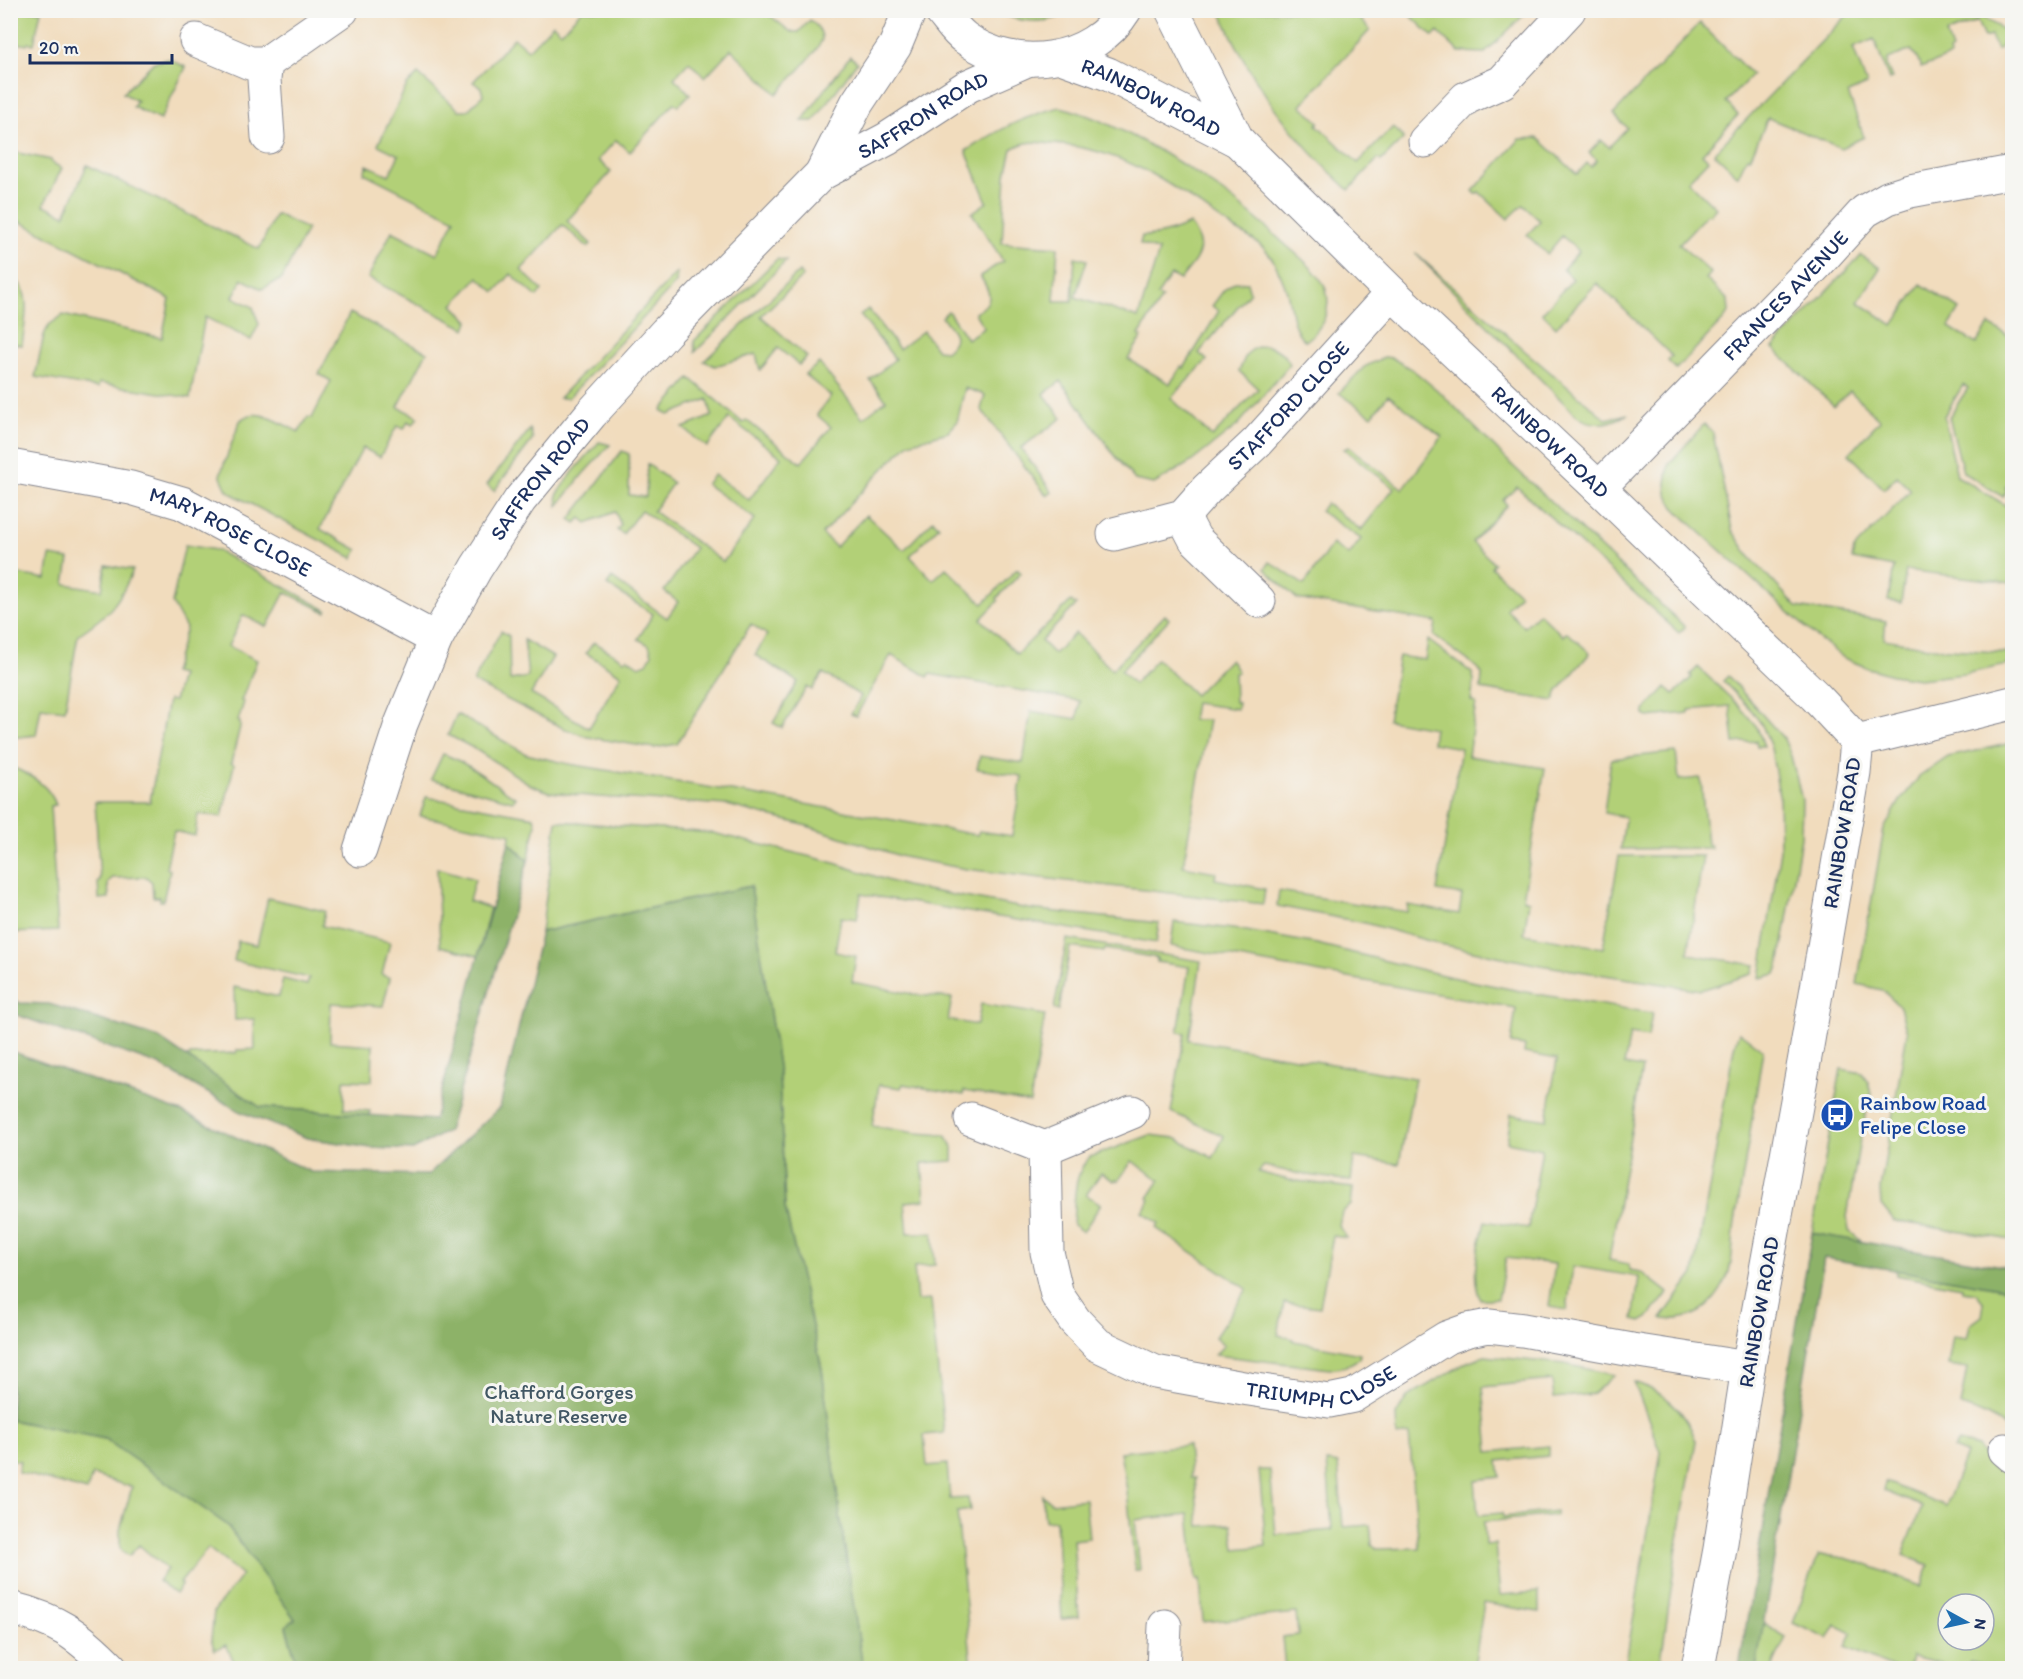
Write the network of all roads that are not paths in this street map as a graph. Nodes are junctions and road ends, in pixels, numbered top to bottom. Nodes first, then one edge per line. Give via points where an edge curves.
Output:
1 (342, 10) edge
2 (910, 10) edge
3 (940, 10) edge
4 (1125, 10) edge
5 (1172, 10) edge
6 (1569, 10) edge
7 (196, 40) dead end
8 (1061, 57) junction
9 (1027, 60) junction
10 (266, 63) junction
11 (268, 137) dead end
12 (1238, 141) junction
13 (1425, 141) dead end
14 (2013, 172) edge
15 (821, 174) junction
16 (1392, 293) junction
17 (10, 466) edge
18 (1599, 488) junction
19 (1183, 516) junction
20 (1114, 534) dead end
21 (1259, 601) dead end
22 (436, 639) junction
23 (2013, 703) edge
24 (1857, 741) junction
25 (360, 850) dead end
26 (1132, 1112) dead end
27 (971, 1119) dead end
28 (1045, 1148) junction
29 (1748, 1368) junction
30 (10, 1608) edge
31 (1165, 1626) dead end
32 (111, 1668) edge
33 (1162, 1668) edge
34 (1698, 1668) edge

1 - 10 street
2 - 15 street, SAFFRON ROAD via 895,46 857,103
3 - 9 street, SAFFRON ROAD via 964,37 994,54
4 - 8 street, SAFFRON ROAD via 1118,22 1092,43
5 - 12 street, RAINBOW ROAD
6 - 13 street via 1502,82 1466,98
7 - 10 street via 250,63
8 - 9 street, SAFFRON ROAD
8 - 12 street, RAINBOW ROAD via 1108,74
9 - 15 street, SAFFRON ROAD via 968,86 887,139
10 - 11 street
12 - 16 street, RAINBOW ROAD
14 - 18 street, FRANCES AVENUE via 1910,191 1865,212
15 - 22 street, SAFFRON ROAD via 591,414 520,500
16 - 18 street, RAINBOW ROAD
16 - 19 street, STAFFORD CLOSE via 1257,442
17 - 22 street, MARY ROSE CLOSE via 131,488 183,503
18 - 24 street, RAINBOW ROAD
19 - 20 street
19 - 21 street via 1195,539
22 - 25 street, SAFFRON ROAD via 401,724
23 - 24 street
24 - 29 street, RAINBOW ROAD
26 - 28 street
27 - 28 street
28 - 29 street, TRIUMPH CLOSE via 1047,1252 1057,1295 1098,1345 1155,1372 1329,1401 1353,1396 1446,1338 1489,1326
29 - 34 street, RAINBOW ROAD
30 - 32 street via 66,1628
31 - 33 street

